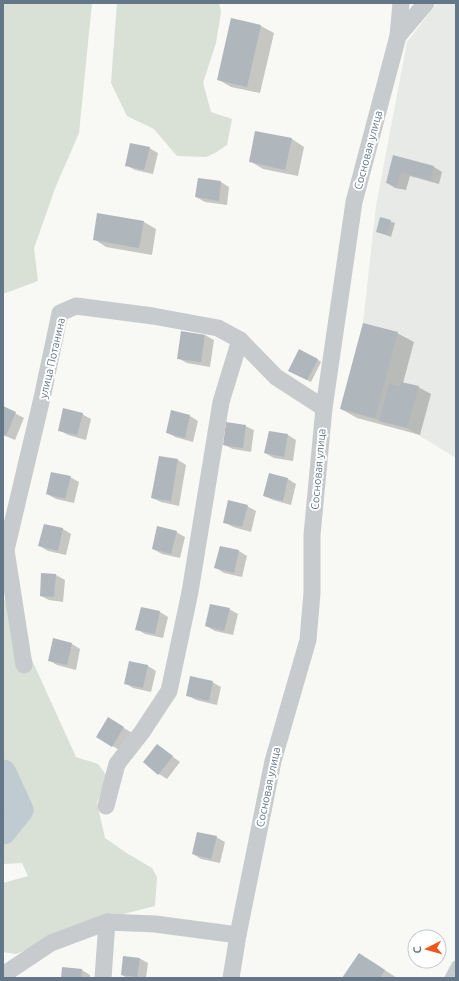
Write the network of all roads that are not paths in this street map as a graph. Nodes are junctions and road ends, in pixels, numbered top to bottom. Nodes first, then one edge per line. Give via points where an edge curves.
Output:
1 (401, 3) edge
2 (426, 3) edge
3 (398, 36) junction
4 (240, 340) junction
5 (324, 408) junction
6 (24, 665) dead end
7 (106, 806) dead end
8 (107, 922) junction
9 (238, 935) junction
10 (456, 965) edge
11 (3, 976) edge
12 (102, 978) edge
13 (231, 978) edge
14 (449, 978) edge

1 - 3 street, Сосновая улица
2 - 3 street
3 - 5 street, Сосновая улица via 354,202
4 - 5 street, улица Потанина via 276,377
4 - 6 street, улица Потанина via 218,328 153,316 76,306 60,313 6,550
4 - 7 street via 221,402 190,592 169,691 117,764
5 - 9 street, Сосновая улица via 312,535 312,593 308,640 273,761
8 - 9 street via 155,924
8 - 11 street via 51,943
8 - 12 street
9 - 13 street, Сосновая улица
10 - 14 lane

